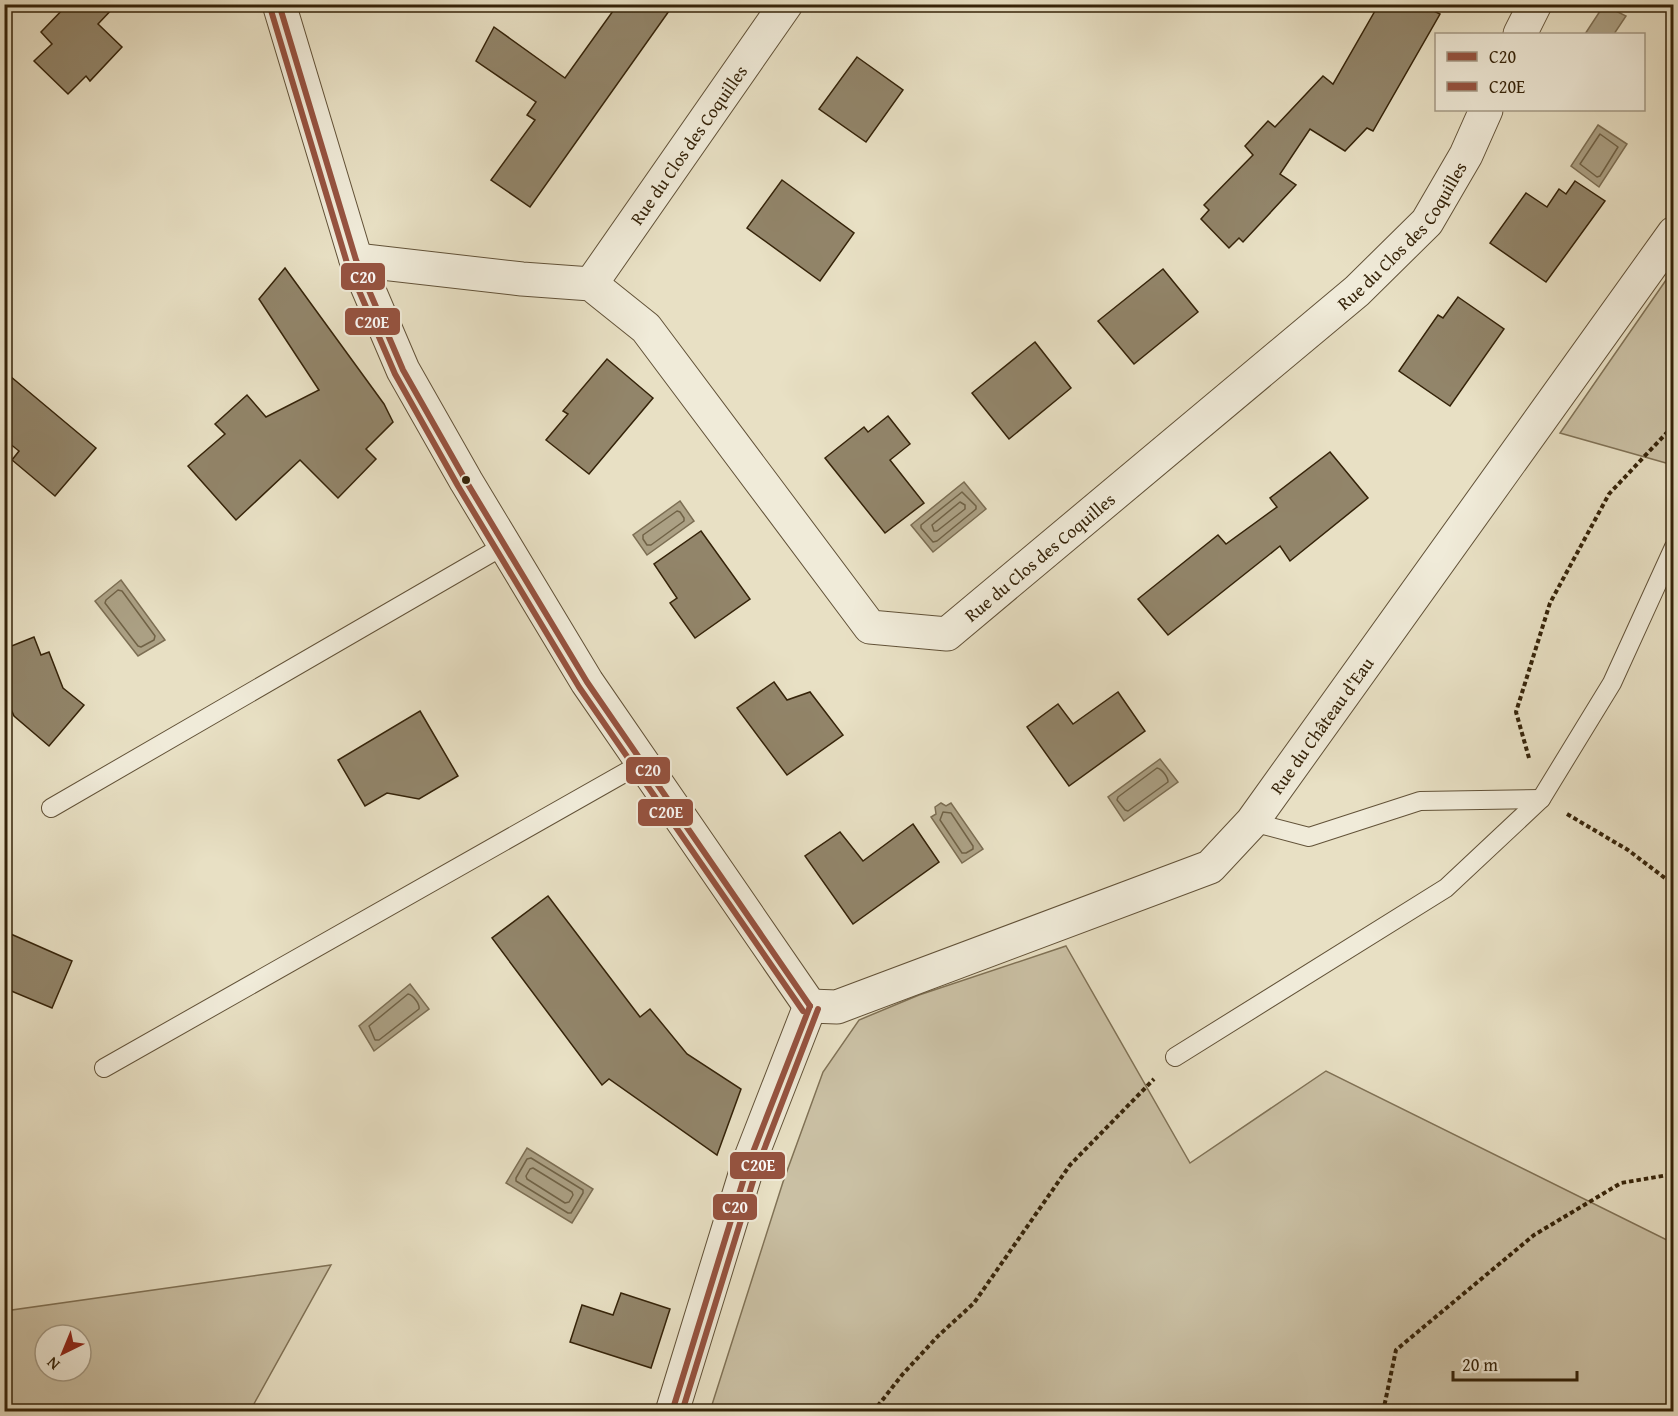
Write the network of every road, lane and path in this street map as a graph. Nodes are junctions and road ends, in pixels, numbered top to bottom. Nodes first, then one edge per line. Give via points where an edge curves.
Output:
1 (279, 4) edge
2 (786, 4) edge
3 (1535, 4) edge
4 (1520, 33) edge
5 (1486, 111) edge
6 (1674, 233) edge
7 (356, 260) junction
8 (591, 284) junction
9 (1674, 425) edge
10 (505, 545) junction
11 (1674, 547) edge
12 (642, 763) junction
13 (1541, 799) junction
14 (51, 808) dead end
15 (1252, 822) junction
16 (1674, 885) edge
17 (810, 1006) junction
18 (1175, 1057) joint
19 (104, 1068) dead end
20 (1674, 1174) edge
21 (672, 1412) edge
22 (873, 1412) edge
23 (1383, 1412) edge

1 - 7 street
2 - 8 street, Rue du Clos des Coquilles
3 - 4 street
5 - 8 street, Rue du Clos des Coquilles via 1466,155 1427,222 1357,291 947,634 870,627 646,328
6 - 15 street, Rue du Château d'Eau
7 - 8 street
7 - 10 street via 403,370
9 - 13 path via 1609,494 1550,603 1516,712
10 - 12 street via 587,682
10 - 14 lane
11 - 13 lane via 1612,683
12 - 17 street
12 - 19 lane
13 - 15 lane via 1420,801 1309,837
13 - 16 path via 1628,850
13 - 18 lane via 1446,888
15 - 17 street, Rue du Château d'Eau via 1210,867 837,1007
17 - 21 street via 748,1165
18 - 22 path via 1070,1165 974,1303 938,1336
20 - 23 path via 1621,1183 1533,1235 1396,1350

